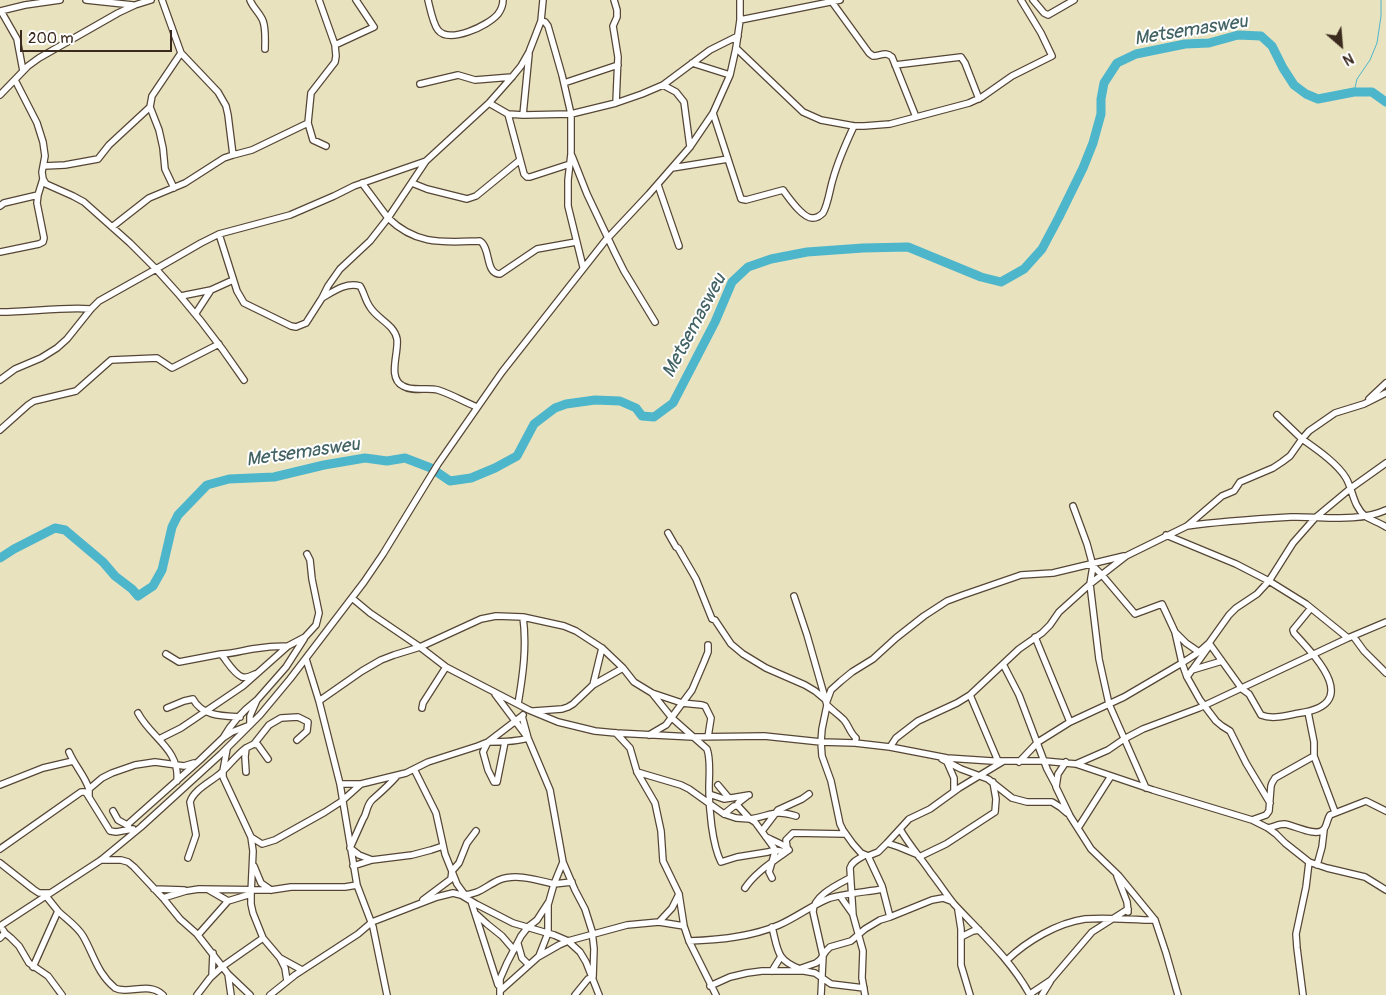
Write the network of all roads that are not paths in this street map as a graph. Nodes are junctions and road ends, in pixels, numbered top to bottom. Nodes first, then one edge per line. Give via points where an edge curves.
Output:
1 (60, 0) edge
2 (86, 0) edge
3 (151, 0) edge
4 (162, 0) edge
5 (250, 0) edge
6 (319, 0) edge
7 (356, 0) edge
8 (428, 0) edge
9 (503, 0) edge
10 (543, 0) edge
11 (614, 0) edge
12 (740, 0) edge
13 (840, 0) edge
14 (1021, 0) edge
15 (1033, 0) edge
16 (1074, 0) edge
17 (823, 2) edge
18 (832, 2) junction
19 (135, 5) junction
20 (0, 11) edge
21 (740, 20) junction
22 (541, 21) junction
23 (738, 36) junction
24 (335, 45) junction
25 (736, 48) junction
26 (265, 49) dead end
27 (530, 52) junction
28 (181, 53) junction
29 (692, 63) junction
30 (618, 65) junction
31 (895, 65) junction
32 (23, 71) junction
33 (730, 75) junction
34 (512, 77) junction
35 (15, 80) junction
36 (564, 83) junction
37 (420, 84) dead end
38 (663, 85) junction
39 (0, 95) edge
40 (979, 98) junction
41 (489, 103) junction
42 (616, 103) junction
43 (150, 107) junction
44 (713, 113) junction
45 (508, 114) junction
46 (571, 114) junction
47 (523, 115) junction
48 (916, 117) junction
49 (308, 123) junction
50 (854, 126) junction
51 (326, 146) dead end
52 (690, 146) junction
53 (571, 154) junction
54 (233, 155) junction
55 (520, 160) junction
56 (728, 160) junction
57 (426, 162) junction
58 (570, 164) junction
59 (44, 166) junction
60 (672, 168) junction
61 (42, 179) junction
62 (362, 182) junction
63 (412, 183) junction
64 (658, 184) junction
65 (174, 188) junction
66 (38, 195) junction
67 (0, 206) edge
68 (388, 218) junction
69 (112, 227) junction
70 (219, 234) junction
71 (608, 238) junction
72 (576, 242) junction
73 (679, 246) dead end
74 (0, 252) edge
75 (583, 267) junction
76 (156, 269) junction
77 (233, 280) junction
78 (212, 290) junction
79 (181, 296) junction
80 (322, 298) junction
81 (91, 309) junction
82 (0, 312) edge
83 (196, 313) junction
84 (655, 322) dead end
85 (219, 344) junction
86 (0, 380) edge
87 (244, 380) dead end
88 (1386, 383) edge
89 (1386, 393) edge
90 (1364, 404) junction
91 (477, 407) junction
92 (1277, 415) dead end
93 (0, 430) edge
94 (1302, 439) junction
95 (1386, 463) edge
96 (1351, 488) junction
97 (1073, 506) dead end
98 (1386, 510) edge
99 (1366, 516) junction
100 (1315, 518) junction
101 (1187, 526) junction
102 (1386, 527) edge
103 (668, 533) dead end
104 (1166, 535) junction
105 (307, 554) dead end
106 (1126, 556) junction
107 (1092, 565) junction
108 (1102, 574) junction
109 (1269, 581) junction
110 (1090, 584) junction
111 (794, 596) dead end
112 (352, 598) junction
113 (1311, 608) junction
114 (522, 617) junction
115 (1386, 622) edge
116 (1175, 632) junction
117 (305, 637) junction
118 (1035, 637) junction
119 (1351, 637) junction
120 (1209, 644) junction
121 (708, 645) dead end
122 (288, 646) junction
123 (420, 647) junction
124 (602, 648) junction
125 (1198, 652) junction
126 (166, 654) dead end
127 (220, 654) junction
128 (1314, 655) junction
129 (306, 659) junction
130 (1222, 660) junction
131 (1182, 663) junction
132 (1003, 664) junction
133 (446, 667) junction
134 (623, 668) junction
135 (1192, 670) junction
136 (1386, 672) edge
137 (257, 674) junction
138 (1188, 677) junction
139 (593, 685) junction
140 (1242, 689) junction
141 (494, 692) junction
142 (652, 693) junction
143 (970, 695) junction
144 (257, 700) junction
145 (1200, 700) junction
146 (319, 701) junction
147 (682, 702) junction
148 (827, 703) junction
149 (518, 704) junction
150 (1109, 704) junction
151 (1204, 706) junction
152 (167, 708) dead end
153 (422, 708) dead end
154 (530, 711) junction
155 (1193, 711) junction
156 (205, 712) junction
157 (1308, 712) junction
158 (138, 713) dead end
159 (522, 716) junction
160 (240, 717) junction
161 (672, 718) junction
162 (514, 721) junction
163 (1070, 722) junction
164 (250, 725) junction
165 (616, 733) junction
166 (649, 735) junction
167 (693, 737) junction
168 (708, 737) junction
169 (223, 738) junction
170 (528, 738) junction
171 (159, 739) junction
172 (1124, 739) junction
173 (296, 740) dead end
174 (488, 742) junction
175 (505, 742) junction
176 (821, 742) junction
177 (1038, 742) junction
178 (855, 743) junction
179 (254, 744) junction
180 (890, 747) junction
181 (246, 748) junction
182 (227, 749) junction
183 (69, 752) dead end
184 (1314, 756) junction
185 (939, 757) junction
186 (268, 759) dead end
187 (1044, 760) junction
188 (73, 761) junction
189 (1000, 761) junction
190 (199, 762) junction
191 (947, 762) junction
192 (1019, 762) junction
193 (1066, 762) junction
194 (176, 764) junction
195 (1076, 764) junction
196 (414, 769) junction
197 (223, 771) junction
198 (246, 772) dead end
199 (637, 772) junction
200 (397, 775) junction
201 (979, 775) junction
202 (1111, 776) junction
203 (954, 778) junction
204 (177, 781) junction
205 (993, 782) junction
206 (340, 784) junction
207 (361, 784) junction
208 (0, 785) edge
209 (718, 785) dead end
210 (962, 786) junction
211 (1056, 787) junction
212 (1146, 788) junction
213 (89, 789) junction
214 (954, 791) junction
215 (709, 794) junction
216 (809, 794) dead end
217 (89, 797) junction
218 (730, 798) junction
219 (342, 801) junction
220 (1270, 803) junction
221 (709, 804) junction
222 (738, 806) junction
223 (113, 811) dead end
224 (1386, 811) edge
225 (777, 812) junction
226 (1335, 812) junction
227 (724, 814) junction
228 (796, 816) dead end
229 (1070, 816) junction
230 (750, 819) junction
231 (1252, 820) junction
232 (129, 827) junction
233 (141, 827) junction
234 (1078, 828) junction
235 (1268, 828) junction
236 (900, 829) junction
237 (1324, 830) junction
238 (476, 831) dead end
239 (762, 831) junction
240 (845, 834) junction
241 (251, 836) junction
242 (766, 837) junction
243 (887, 843) junction
244 (443, 846) junction
245 (350, 848) junction
246 (0, 849) edge
247 (786, 849) junction
248 (774, 850) junction
249 (866, 855) junction
250 (918, 856) junction
251 (188, 858) dead end
252 (101, 860) junction
253 (372, 860) junction
254 (563, 862) junction
255 (771, 862) junction
256 (1308, 862) junction
257 (0, 863) edge
258 (253, 863) junction
259 (1317, 865) junction
260 (353, 866) junction
261 (452, 871) junction
262 (1115, 872) junction
263 (772, 878) dead end
264 (850, 878) junction
265 (572, 882) junction
266 (554, 884) junction
267 (357, 885) junction
268 (745, 888) dead end
269 (154, 889) junction
270 (207, 889) junction
271 (883, 889) junction
272 (270, 890) junction
273 (1386, 890) edge
274 (186, 891) junction
275 (251, 892) junction
276 (679, 894) junction
277 (852, 894) junction
278 (48, 895) junction
279 (463, 895) junction
280 (840, 896) junction
281 (162, 898) junction
282 (471, 901) junction
283 (228, 902) junction
284 (953, 902) junction
285 (548, 903) junction
286 (419, 904) junction
287 (813, 906) junction
288 (958, 908) junction
289 (473, 909) junction
290 (1128, 909) junction
291 (58, 911) junction
292 (854, 915) junction
293 (890, 917) junction
294 (1114, 919) junction
295 (1128, 919) junction
296 (1155, 920) junction
297 (372, 922) junction
298 (659, 922) junction
299 (1, 926) edge
300 (684, 926) junction
301 (528, 927) junction
302 (772, 927) junction
303 (978, 930) junction
304 (5, 933) junction
305 (548, 933) junction
306 (593, 934) junction
307 (858, 934) junction
308 (198, 936) junction
309 (961, 937) junction
310 (0, 938) edge
311 (263, 938) junction
312 (568, 941) junction
313 (689, 941) junction
314 (518, 944) junction
315 (514, 950) junction
316 (213, 954) junction
317 (823, 956) junction
318 (538, 957) junction
319 (280, 958) junction
320 (780, 958) junction
321 (1007, 960) junction
322 (529, 965) junction
323 (223, 966) junction
324 (34, 967) junction
325 (302, 970) junction
326 (802, 970) junction
327 (772, 971) junction
328 (228, 974) junction
329 (212, 976) junction
330 (593, 977) junction
331 (822, 979) junction
332 (1051, 980) junction
333 (287, 981) junction
334 (710, 986) junction
335 (864, 988) junction
336 (388, 993) edge
337 (499, 993) edge
338 (248, 994) edge
339 (62, 995) edge
340 (163, 995) edge
341 (197, 995) edge
342 (231, 995) edge
343 (270, 995) edge
344 (575, 995) edge
345 (599, 995) edge
346 (716, 995) edge
347 (822, 995) edge
348 (865, 995) edge
349 (970, 995) edge
350 (1030, 995) edge
351 (1042, 995) edge
352 (1178, 995) edge
353 (1303, 995) edge

1 - 20 street
2 - 19 street
3 - 19 street
4 - 28 street
5 - 26 street via 263,20
6 - 24 street
7 - 24 street via 374,27
8 - 9 street via 436,28 443,35 450,35 475,29 493,19 499,13
10 - 22 street
11 - 30 street via 617,10 613,26
12 - 21 street
13 - 18 street
14 - 40 street via 1052,56 1012,76
15 - 16 street via 1048,15
17 - 18 street
17 - 21 street
18 - 31 street via 869,53 873,56 888,54
19 - 32 street via 54,49
20 - 32 street via 17,40
21 - 23 street
22 - 27 street
22 - 36 street via 548,26
23 - 25 street
23 - 29 street
24 - 49 street via 335,62 311,93
25 - 33 street
25 - 50 street via 803,112 821,120
27 - 34 street
27 - 47 street
28 - 43 street via 152,96
28 - 54 street via 222,97 228,115
29 - 33 street
29 - 38 street
30 - 36 street
30 - 42 street
31 - 40 street via 961,57
31 - 48 street
32 - 35 street
33 - 44 street
34 - 37 street via 475,80 458,75
34 - 41 street
35 - 39 street
35 - 59 street via 38,123
36 - 46 street
38 - 42 street
38 - 52 street via 676,92 684,102
40 - 48 street
41 - 45 street
41 - 57 street
42 - 46 street
43 - 59 street via 98,159
43 - 65 street via 159,130 165,169
44 - 52 street
44 - 56 street
45 - 47 street
45 - 55 street
46 - 47 street
46 - 53 street
48 - 50 street via 890,124
49 - 51 street via 313,140
49 - 54 street via 252,150
50 - 56 street via 842,150 824,212 814,218 803,214 783,190 741,199
52 - 60 street
53 - 58 street
53 - 71 street
54 - 65 street
55 - 58 street via 527,177
55 - 63 street via 476,196 467,199
56 - 60 street
57 - 62 street
57 - 63 street
58 - 72 street via 568,206
59 - 61 street
60 - 64 street
61 - 66 street
61 - 69 street via 84,202
62 - 68 street
62 - 70 street via 290,215
63 - 68 street
64 - 71 street
64 - 73 street
65 - 69 street via 149,198
66 - 67 street
66 - 74 street via 43,242
68 - 72 street via 402,230 427,240 483,242 496,274 536,249
68 - 80 street via 370,241 340,269
69 - 76 street
70 - 76 street
70 - 77 street
71 - 75 street
71 - 84 street
72 - 75 street
75 - 91 street
76 - 79 street
76 - 81 street via 110,294
77 - 78 street
77 - 80 street via 244,303 291,326 306,323
78 - 79 street
78 - 83 street
79 - 83 street
80 - 91 street via 348,285 360,286 371,309 392,328 396,337 396,379 403,386 439,390
81 - 82 street
81 - 86 street via 56,348 14,369
83 - 85 street
85 - 87 street
85 - 93 street via 172,368 157,358 111,360 76,391 34,401
88 - 90 street
89 - 90 street
90 - 94 street via 1334,413
91 - 112 street
92 - 94 street
94 - 96 street via 1341,472
94 - 101 street via 1290,456 1273,468 1240,482 1234,491 1222,496
95 - 96 street
96 - 99 street via 1356,503
96 - 100 street
97 - 107 street
98 - 99 street
99 - 100 street
99 - 102 street
100 - 101 street via 1230,520
100 - 109 street
101 - 104 street
103 - 148 street via 696,580 712,619 731,644 755,662 815,691
104 - 106 street
104 - 109 street
105 - 117 street via 319,613 316,625
106 - 107 street
106 - 108 street
107 - 108 street
107 - 110 street
107 - 148 street via 1021,575 947,601 841,681 831,690
108 - 110 street
108 - 116 street via 1135,614 1162,604
109 - 113 street
109 - 120 street via 1229,615
110 - 118 street
110 - 150 street via 1099,659
111 - 148 street
112 - 123 street
112 - 129 street
113 - 119 street
113 - 128 street via 1293,630
114 - 123 street via 481,619
114 - 124 street via 570,628
114 - 149 street via 525,636
115 - 119 street
116 - 125 street
116 - 131 street
117 - 122 street
117 - 144 street via 286,667
118 - 132 street
118 - 163 street
119 - 128 street
119 - 136 street
120 - 125 street
120 - 130 street
120 - 135 street
121 - 147 street via 696,682
122 - 127 street
122 - 137 street
123 - 133 street
123 - 146 street via 381,660
124 - 134 street
124 - 139 street
125 - 131 street
126 - 127 street via 178,662
127 - 137 street via 243,677
128 - 140 street
128 - 157 street via 1326,672 1332,690 1327,702
129 - 146 street
129 - 164 street
130 - 135 street
130 - 140 street
131 - 138 street
131 - 150 street
132 - 143 street
132 - 177 street
133 - 141 street
133 - 153 street
134 - 139 street
134 - 142 street via 634,682
135 - 138 street
137 - 156 street
138 - 145 street
139 - 154 street via 568,707
140 - 151 street
140 - 157 street via 1264,716
141 - 149 street
141 - 162 street
142 - 147 street
142 - 161 street
143 - 180 street via 918,721 896,738
143 - 189 street
144 - 160 street
144 - 164 street
145 - 151 street
145 - 155 street
146 - 206 street
147 - 161 street
147 - 168 street via 705,706 711,718
148 - 176 street
148 - 178 street via 848,725 856,738
149 - 154 street
150 - 163 street
150 - 172 street
151 - 155 street
151 - 220 street via 1230,731
152 - 156 street via 193,699
154 - 159 street
154 - 165 street via 579,728
155 - 172 street
156 - 160 street
156 - 171 street
157 - 184 street
158 - 171 street
159 - 162 street
159 - 170 street
160 - 169 street
161 - 166 street
161 - 167 street
162 - 170 street
162 - 174 street
163 - 177 street
164 - 169 street
164 - 182 street
165 - 166 street
165 - 199 street via 630,748
166 - 167 street
167 - 168 street
167 - 215 street via 708,752
168 - 176 street via 764,736
169 - 190 street
170 - 175 street
170 - 254 street via 550,790
171 - 194 street via 169,749
172 - 195 street
172 - 212 street
173 - 179 street via 307,731 308,722 298,717 281,718 269,725
174 - 175 street
174 - 175 street via 483,752 494,782 497,782
174 - 196 street
176 - 178 street
176 - 240 street via 822,756
177 - 187 street
177 - 192 street
178 - 180 street
179 - 181 street
179 - 186 street
180 - 185 street
181 - 197 street
181 - 198 street
182 - 197 street
182 - 233 street
183 - 188 street
184 - 220 street via 1275,778
184 - 226 street
185 - 189 street
185 - 191 street
187 - 192 street
187 - 193 street
187 - 211 street
188 - 208 street via 43,768
188 - 213 street
189 - 192 street
189 - 201 street
190 - 194 street via 184,766
190 - 204 street
191 - 201 street
191 - 203 street
193 - 195 street
193 - 211 street via 1058,774
194 - 204 street
194 - 213 street via 134,765 102,778
195 - 202 street
196 - 200 street
196 - 244 street via 436,813
197 - 241 street via 225,782
197 - 251 street via 191,798 196,835
199 - 221 street via 688,788
199 - 276 street via 655,803 663,861
200 - 207 street
200 - 245 street via 372,800
201 - 205 street
201 - 210 street
202 - 212 street
202 - 234 street
203 - 210 street
203 - 214 street
204 - 232 street
205 - 229 street via 1012,798 1052,802
205 - 250 street via 996,812 946,844
206 - 207 street
206 - 219 street
207 - 219 street
209 - 218 street
210 - 214 street
211 - 229 street
212 - 231 street
213 - 217 street
214 - 236 street via 909,819
215 - 218 street
215 - 221 street
216 - 225 street
217 - 232 street via 110,831
217 - 246 street via 81,792
218 - 222 street via 749,795
219 - 241 street via 276,840 262,844
219 - 245 street
220 - 231 street via 1268,814
221 - 227 street
221 - 248 street via 721,862
222 - 227 street
222 - 230 street
223 - 232 street via 118,820
224 - 226 street via 1366,801
225 - 228 street
225 - 230 street
225 - 239 street
226 - 237 street via 1328,817
227 - 230 street
229 - 234 street
230 - 239 street
231 - 235 street
232 - 233 street
233 - 252 street
234 - 262 street via 1091,849
235 - 237 street via 1282,824 1310,832
235 - 256 street
236 - 243 street
236 - 250 street
237 - 259 street
238 - 261 street
239 - 242 street
240 - 247 street via 793,833 786,840
240 - 249 street
241 - 258 street
242 - 247 street
242 - 248 street
243 - 249 street via 878,852
243 - 250 street
244 - 253 street via 412,855
244 - 261 street
245 - 253 street
245 - 260 street
247 - 248 street
247 - 255 street
248 - 255 street
249 - 264 street via 851,864
249 - 271 street
250 - 284 street
252 - 269 street via 128,862
252 - 278 street
253 - 260 street
254 - 265 street
254 - 266 street
255 - 263 street via 769,872
255 - 268 street
256 - 259 street
256 - 353 street via 1296,934
257 - 278 street via 39,893
258 - 272 street via 260,882
258 - 275 street
259 - 273 street via 1365,877
260 - 267 street
261 - 279 street
261 - 286 street via 451,879
262 - 290 street
262 - 296 street
264 - 277 street
264 - 287 street via 818,899
265 - 266 street
265 - 306 street via 586,909
266 - 279 street via 507,877 471,895
266 - 285 street
267 - 272 street
267 - 297 street
269 - 274 street
269 - 281 street
270 - 274 street
270 - 275 street
270 - 283 street
271 - 277 street
271 - 293 street
272 - 275 street
274 - 281 street
275 - 283 street
275 - 311 street via 253,913
276 - 298 street
276 - 300 street
277 - 280 street
277 - 292 street
278 - 291 street
278 - 299 street
279 - 282 street
279 - 286 street via 446,894
280 - 287 street
280 - 292 street
281 - 308 street
282 - 289 street
282 - 301 street via 513,923
283 - 308 street
284 - 288 street
284 - 293 street via 940,898
285 - 301 street
285 - 305 street
286 - 297 street
287 - 302 street
287 - 317 street
288 - 303 street
288 - 309 street
289 - 315 street
289 - 337 street
290 - 294 street
290 - 295 street
291 - 324 street
291 - 340 street via 81,933 97,966 116,989 123,992 153,989
292 - 307 street
293 - 307 street
294 - 295 street
294 - 321 street via 1084,920 1062,926 1043,934
294 - 332 street via 1092,932
295 - 296 street
296 - 352 street
297 - 325 street
297 - 336 street
298 - 300 street
298 - 306 street via 619,926
299 - 304 street
300 - 313 street
301 - 305 street
301 - 314 street
302 - 313 street via 747,936
302 - 320 street
303 - 309 street
303 - 321 street
304 - 310 street
304 - 324 street
305 - 312 street
305 - 318 street
306 - 312 street
306 - 330 street
307 - 317 street via 851,941 830,947
307 - 335 street via 863,951
308 - 316 street
309 - 349 street via 961,965
311 - 319 street
311 - 323 street
312 - 318 street
312 - 330 street via 580,952
313 - 334 street
314 - 315 street
314 - 322 street via 522,958
315 - 337 street via 500,978
316 - 323 street
316 - 329 street
317 - 326 street
317 - 331 street
318 - 322 street
319 - 325 street
319 - 333 street
320 - 326 street
320 - 327 street
321 - 350 street
322 - 337 street
323 - 328 street
323 - 329 street
324 - 339 street via 48,976
325 - 333 street
326 - 327 street
326 - 331 street via 815,973
327 - 334 street via 739,974
328 - 338 street
328 - 342 street
329 - 341 street
330 - 344 street
330 - 345 street
331 - 335 street via 831,984
331 - 347 street
332 - 350 street
332 - 351 street
333 - 343 street
334 - 346 street
335 - 348 street

